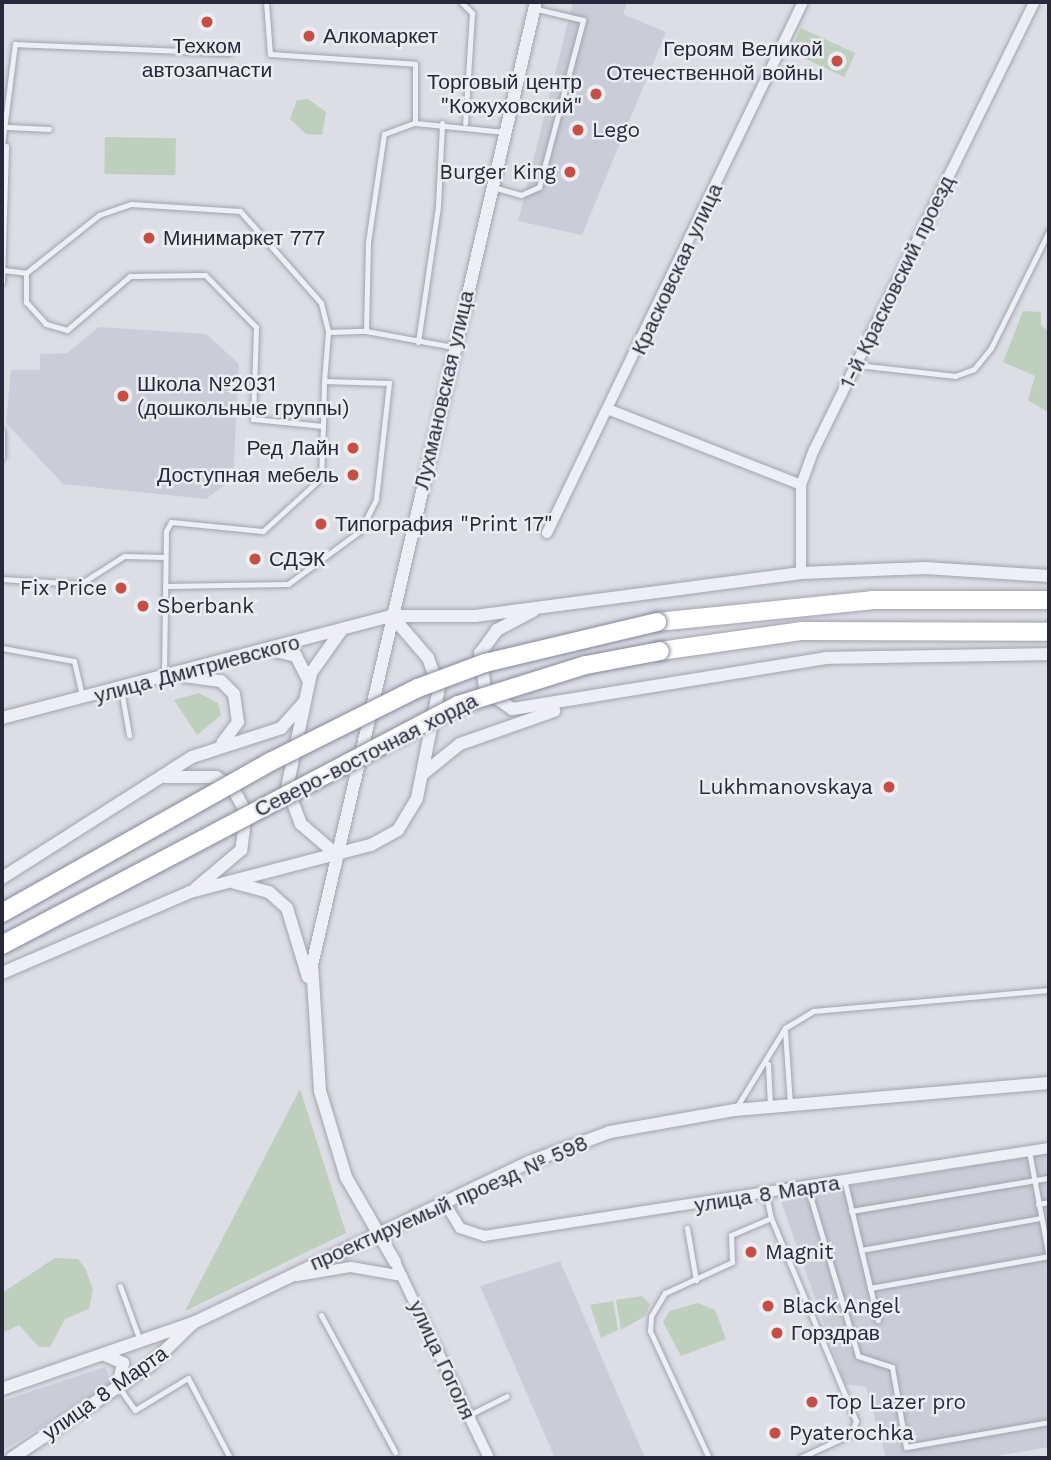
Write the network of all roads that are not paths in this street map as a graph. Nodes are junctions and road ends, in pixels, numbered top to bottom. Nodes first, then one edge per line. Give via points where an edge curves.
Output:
1 (266, 2) edge
2 (461, 2) edge
3 (803, 2) edge
4 (1034, 2) edge
5 (535, 5) edge
6 (229, 53) dead end
7 (415, 123) junction
8 (442, 123) junction
9 (465, 123) junction
10 (8, 127) junction
11 (49, 129) dead end
12 (505, 132) junction
13 (4, 146) edge
14 (493, 187) junction
15 (1049, 231) edge
16 (3, 270) edge
17 (26, 273) junction
18 (2, 282) edge
19 (366, 331) junction
20 (328, 332) junction
21 (418, 342) junction
22 (453, 347) junction
23 (857, 366) junction
24 (324, 381) junction
25 (610, 410) junction
26 (323, 426) junction
27 (2, 431) edge
28 (2, 457) edge
29 (801, 485) junction
30 (547, 533) dead end
31 (164, 556) junction
32 (802, 573) junction
33 (1049, 576) edge
34 (2, 579) edge
35 (165, 586) junction
36 (1049, 600) edge
37 (553, 603) junction
38 (392, 616) junction
39 (341, 631) junction
40 (1049, 632) edge
41 (2, 648) edge
42 (257, 653) junction
43 (1049, 654) edge
44 (169, 676) junction
45 (309, 682) junction
46 (121, 689) junction
47 (83, 699) junction
48 (588, 700) junction
49 (305, 701) junction
50 (2, 718) edge
51 (129, 735) dead end
52 (215, 748) junction
53 (424, 773) junction
54 (148, 781) junction
55 (337, 855) junction
56 (2, 878) edge
57 (228, 882) junction
58 (190, 892) junction
59 (2, 913) edge
60 (2, 945) edge
61 (2, 973) edge
62 (310, 987) junction
63 (1049, 990) edge
64 (785, 1028) junction
65 (768, 1064) junction
66 (1049, 1083) edge
67 (789, 1105) junction
68 (769, 1107) junction
69 (735, 1110) junction
70 (1049, 1148) edge
71 (1029, 1151) junction
72 (1049, 1178) edge
73 (1034, 1180) junction
74 (845, 1183) junction
75 (808, 1189) junction
76 (766, 1195) junction
77 (444, 1202) junction
78 (1049, 1202) edge
79 (1038, 1204) junction
80 (851, 1211) junction
81 (771, 1218) junction
82 (1041, 1218) junction
83 (687, 1228) dead end
84 (379, 1232) junction
85 (861, 1251) junction
86 (1049, 1257) edge
87 (396, 1262) joint
88 (402, 1276) junction
89 (284, 1278) junction
90 (696, 1280) junction
91 (120, 1286) dead end
92 (870, 1288) junction
93 (321, 1315) dead end
94 (878, 1320) dead end
95 (193, 1323) junction
96 (140, 1341) junction
97 (100, 1355) junction
98 (118, 1386) junction
99 (2, 1389) edge
100 (507, 1396) dead end
101 (468, 1415) junction
102 (1049, 1422) edge
103 (396, 1452) dead end
104 (12, 1458) edge
105 (230, 1458) edge
106 (489, 1458) edge
107 (709, 1458) edge
108 (800, 1458) edge

1 - 7 lane via 270,54 415,64
2 - 9 lane via 472,13
3 - 25 street, Красковская улица
4 - 23 street, 1-й Красковский проезд
5 - 12 street, Лухмановская улица
5 - 14 lane via 583,20 539,187 521,195
6 - 10 lane via 15,44
7 - 8 lane
7 - 19 lane via 398,124 380,140
8 - 9 lane
8 - 21 lane via 438,206
9 - 12 lane
10 - 11 lane
10 - 13 lane
12 - 14 street, Лухмановская улица
13 - 16 lane
14 - 22 street, Лухмановская улица
15 - 23 lane via 991,348 974,369 955,376
16 - 17 lane
16 - 18 lane
17 - 20 lane via 99,215 131,204 240,211 321,303
17 - 26 lane via 26,302 46,324 67,330 130,276 205,275 256,327 253,419
19 - 20 lane
19 - 21 lane
20 - 24 lane
21 - 22 lane
22 - 38 street, Лухмановская улица
23 - 29 street, 1-й Красковский проезд
24 - 26 lane
24 - 35 lane via 389,383 376,499 360,531 288,584
25 - 29 street
25 - 30 street, Красковская улица
26 - 31 lane via 321,478 263,531 172,522
27 - 28 lane
29 - 32 street, 1-й Красковский проезд
31 - 34 lane via 124,556 80,584
31 - 35 lane
32 - 33 street, улица Дмитриевского via 925,568
32 - 37 street, улица Дмитриевского
35 - 44 lane
36 - 59 highway, Северо-восточная хорда, bridge via 872,600 657,622 498,659 418,688 211,794
37 - 38 street, улица Дмитриевского via 475,616
37 - 48 street via 490,636 478,662 481,682 492,698 512,709
38 - 39 street, улица Дмитриевского
38 - 53 street via 428,659 439,688
38 - 55 street, Лухмановская улица
39 - 42 street, улица Дмитриевского
39 - 45 street via 318,657
40 - 60 highway, Северо-восточная хорда, bridge via 803,631 586,665 458,705
41 - 47 lane via 74,661
42 - 44 street, улица Дмитриевского
42 - 45 street via 296,656
43 - 48 street via 826,658
44 - 46 street, улица Дмитриевского
44 - 52 street via 213,678 234,694 238,722
45 - 49 street
46 - 47 street, улица Дмитриевского
46 - 51 lane
47 - 50 street, улица Дмитриевского
48 - 53 street via 460,744
49 - 52 street via 281,728
49 - 55 street via 288,775 289,800 301,824
52 - 54 street
53 - 55 street via 404,825 382,841
54 - 56 street
54 - 58 street via 207,773 232,787 243,803 247,821 241,850
55 - 57 street
55 - 62 street
57 - 58 street
57 - 62 street via 261,888 287,908
58 - 61 street
62 - 84 street via 320,1091 346,1177
63 - 64 lane via 844,1006 813,1012
64 - 65 lane
64 - 67 lane
65 - 68 lane
65 - 69 lane
66 - 67 street, проектируемый проезд № 598
67 - 68 street, проектируемый проезд № 598
68 - 69 street, проектируемый проезд № 598
69 - 77 street, проектируемый проезд № 598 via 610,1132
70 - 71 street, улица 8 Марта
71 - 73 lane
71 - 74 street, улица 8 Марта
72 - 73 lane
73 - 79 lane
73 - 80 lane
74 - 75 street, улица 8 Марта
74 - 80 lane
75 - 76 street, улица 8 Марта
75 - 102 lane via 858,1356 892,1367 905,1447
76 - 77 street, улица 8 Марта via 484,1236 460,1228
76 - 81 lane
77 - 84 street, проектируемый проезд № 598
78 - 79 lane
79 - 82 lane
80 - 85 lane
81 - 90 lane via 731,1235 732,1262
81 - 108 lane via 856,1421 851,1434
82 - 85 lane
82 - 86 lane
83 - 90 lane
84 - 87 street
84 - 89 street, проектируемый проезд № 598
85 - 92 lane
86 - 92 lane
87 - 88 street, улица Гоголя
88 - 89 street via 351,1267
88 - 101 street, улица Гоголя
89 - 95 street, проектируемый проезд № 598
90 - 107 lane via 658,1299 649,1323
91 - 96 lane
92 - 94 lane
93 - 103 lane
95 - 96 street
95 - 98 street, улица 8 Марта via 166,1353
96 - 97 street
97 - 98 street via 123,1363
97 - 99 street
98 - 104 street, улица 8 Марта
98 - 105 lane via 135,1409 188,1378
100 - 101 lane
101 - 106 street, улица Гоголя

